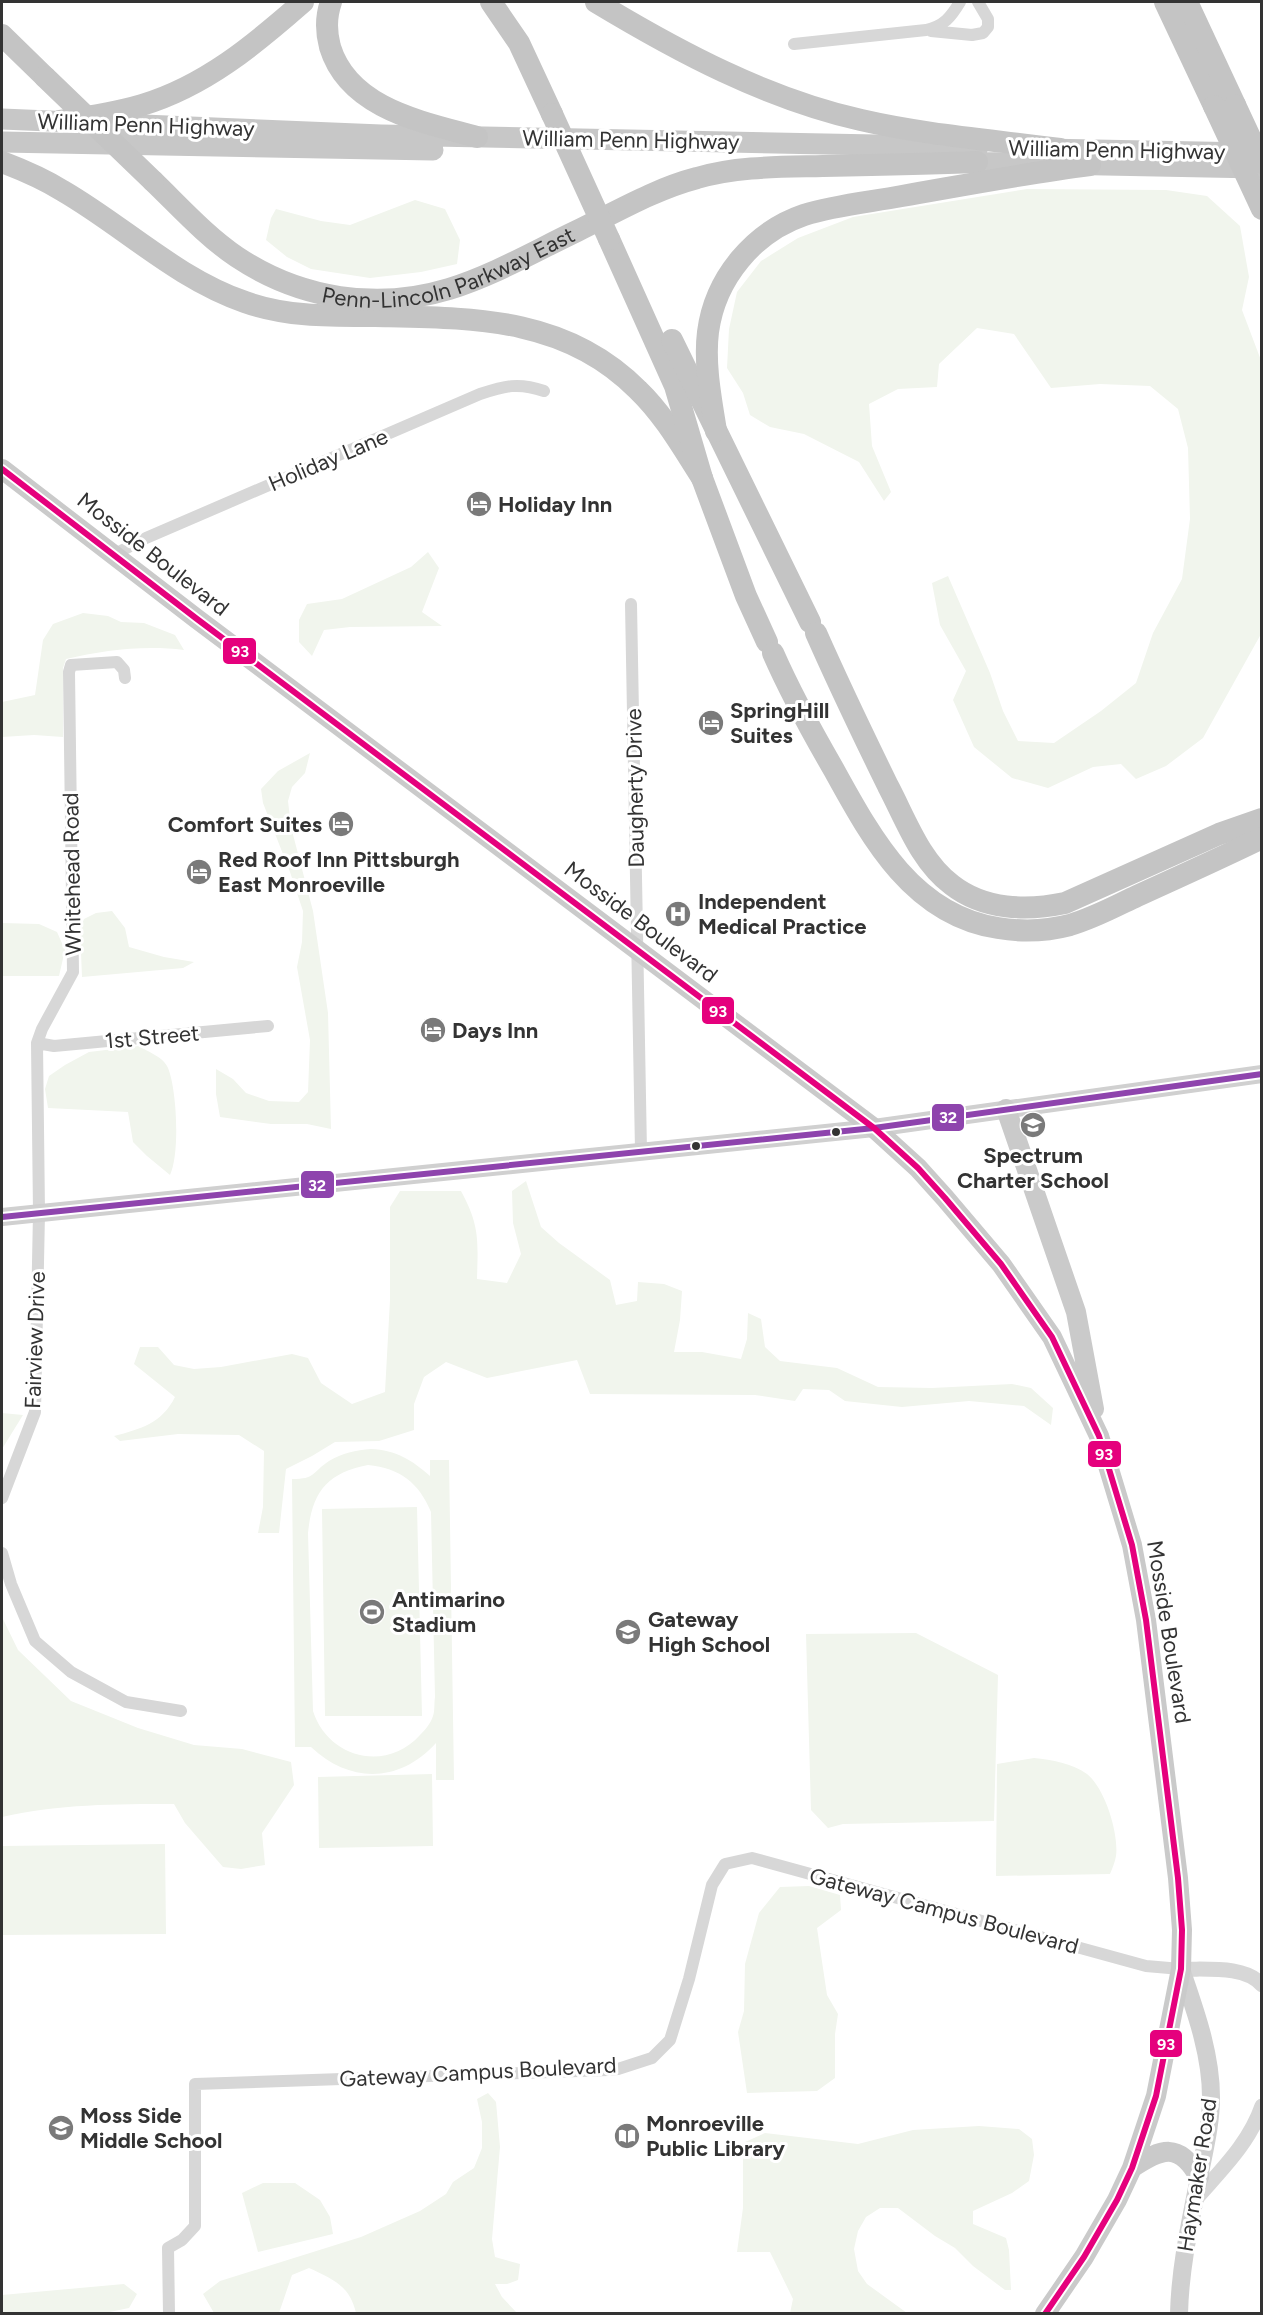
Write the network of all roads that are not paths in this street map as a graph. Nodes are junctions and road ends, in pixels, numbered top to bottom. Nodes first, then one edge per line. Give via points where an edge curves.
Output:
1 (303, 2) edge
2 (331, 2) edge
3 (491, 2) edge
4 (511, 2) edge
5 (596, 2) edge
6 (960, 2) edge
7 (978, 2) edge
8 (1165, 2) edge
9 (1187, 2) edge
10 (926, 30) junction
11 (2, 35) edge
12 (794, 44) dead end
13 (1224, 105) junction
14 (560, 113) junction
15 (2, 119) edge
16 (60, 122) junction
17 (477, 137) junction
18 (2, 142) edge
19 (1060, 149) junction
20 (1262, 153) edge
21 (2, 162) edge
22 (977, 162) junction
23 (1262, 163) edge
24 (1090, 165) junction
25 (1262, 168) edge
26 (1262, 209) edge
27 (617, 238) junction
28 (346, 299) junction
29 (443, 317) junction
30 (544, 391) dead end
31 (716, 431) junction
32 (2, 469) edge
33 (702, 477) junction
34 (115, 554) junction
35 (631, 604) dead end
36 (125, 678) dead end
37 (1262, 803) edge
38 (1262, 819) edge
39 (1262, 838) edge
40 (1225, 844) junction
41 (1262, 844) edge
42 (637, 950) junction
43 (268, 1026) dead end
44 (37, 1043) junction
45 (1262, 1074) edge
46 (1006, 1109) junction
47 (874, 1128) junction
48 (640, 1151) junction
49 (39, 1213) junction
50 (2, 1217) edge
51 (1099, 1436) junction
52 (2, 1498) edge
53 (2, 1553) edge
54 (181, 1711) dead end
55 (1181, 1969) junction
56 (1262, 1986) edge
57 (1262, 2106) edge
58 (1132, 2168) junction
59 (1199, 2177) junction
60 (1195, 2200) junction
61 (170, 2313) edge
62 (1045, 2313) edge
63 (1179, 2313) edge

1 - 16 highway via 239,56 190,86 141,105
2 - 17 highway via 327,24 332,51 358,89 402,115
3 - 14 highway
4 - 14 highway via 532,36
5 - 19 highway via 712,67 776,94 839,114 893,126
6 - 10 street via 948,21
7 - 10 street via 988,19 983,33
8 - 13 highway
9 - 13 highway
10 - 12 street
11 - 28 highway, Penn-Lincoln Parkway East, bridge via 211,237 251,266 298,287
13 - 23 highway, bridge
13 - 26 highway, bridge
14 - 27 highway
15 - 16 highway, William Penn Highway
16 - 17 highway, William Penn Highway
17 - 19 highway, William Penn Highway
18 - 22 highway, William Penn Highway via 766,154
19 - 20 highway, William Penn Highway
21 - 29 highway via 64,191 177,269 247,303 307,315
22 - 24 highway, William Penn Highway
22 - 28 highway, Penn-Lincoln Parkway East via 757,168 710,174 662,190 494,271 447,289 391,299
24 - 25 highway, William Penn Highway
24 - 31 highway via 827,209 773,230 736,264 713,309 708,358
27 - 31 highway
27 - 33 highway via 675,386
28 - 29 highway
29 - 33 highway via 526,327 597,357 650,402
30 - 34 street, Holiday Lane via 517,384 480,394
31 - 40 highway via 790,576 851,712 921,849 943,877 972,897 1024,908 1065,903
32 - 34 main road, Mosside Boulevard
33 - 40 highway via 746,596 796,702 884,853 904,878 937,905 992,927 1024,930 1071,924
34 - 42 main road, Mosside Boulevard
35 - 42 street, Daugherty Drive
36 - 44 street, Whitehead Road via 117,662 70,664 73,972
37 - 40 highway
38 - 40 highway
39 - 40 highway
40 - 41 highway
42 - 47 main road, Mosside Boulevard
42 - 48 street, Daugherty Drive
43 - 44 street, 1st Street via 54,1046
44 - 49 street, Whitehead Road
45 - 46 main road
46 - 47 main road
46 - 51 main road via 1076,1312
47 - 48 main road
47 - 51 main road, Mosside Boulevard via 918,1168 1001,1264 1052,1337
48 - 49 main road
49 - 50 main road
49 - 52 street, Fairview Drive via 35,1412
51 - 55 main road, Mosside Boulevard via 1132,1545 1146,1620 1178,1878
53 - 54 street via 35,1641 71,1672 126,1702
55 - 56 street via 1241,1973
55 - 58 main road, Mosside Boulevard via 1156,2096
55 - 59 main road, Haymaker Road via 1200,2028 1211,2095
55 - 61 street, Gateway Campus Boulevard via 1146,1966 752,1858 725,1864 712,1885 670,2040 652,2058 608,2070 195,2084 195,2226 168,2248
57 - 60 street via 1240,2149
58 - 59 main road via 1151,2155 1172,2152 1188,2160
58 - 62 main road, Mosside Boulevard via 1084,2257
59 - 60 main road, Haymaker Road
60 - 63 main road, Haymaker Road

